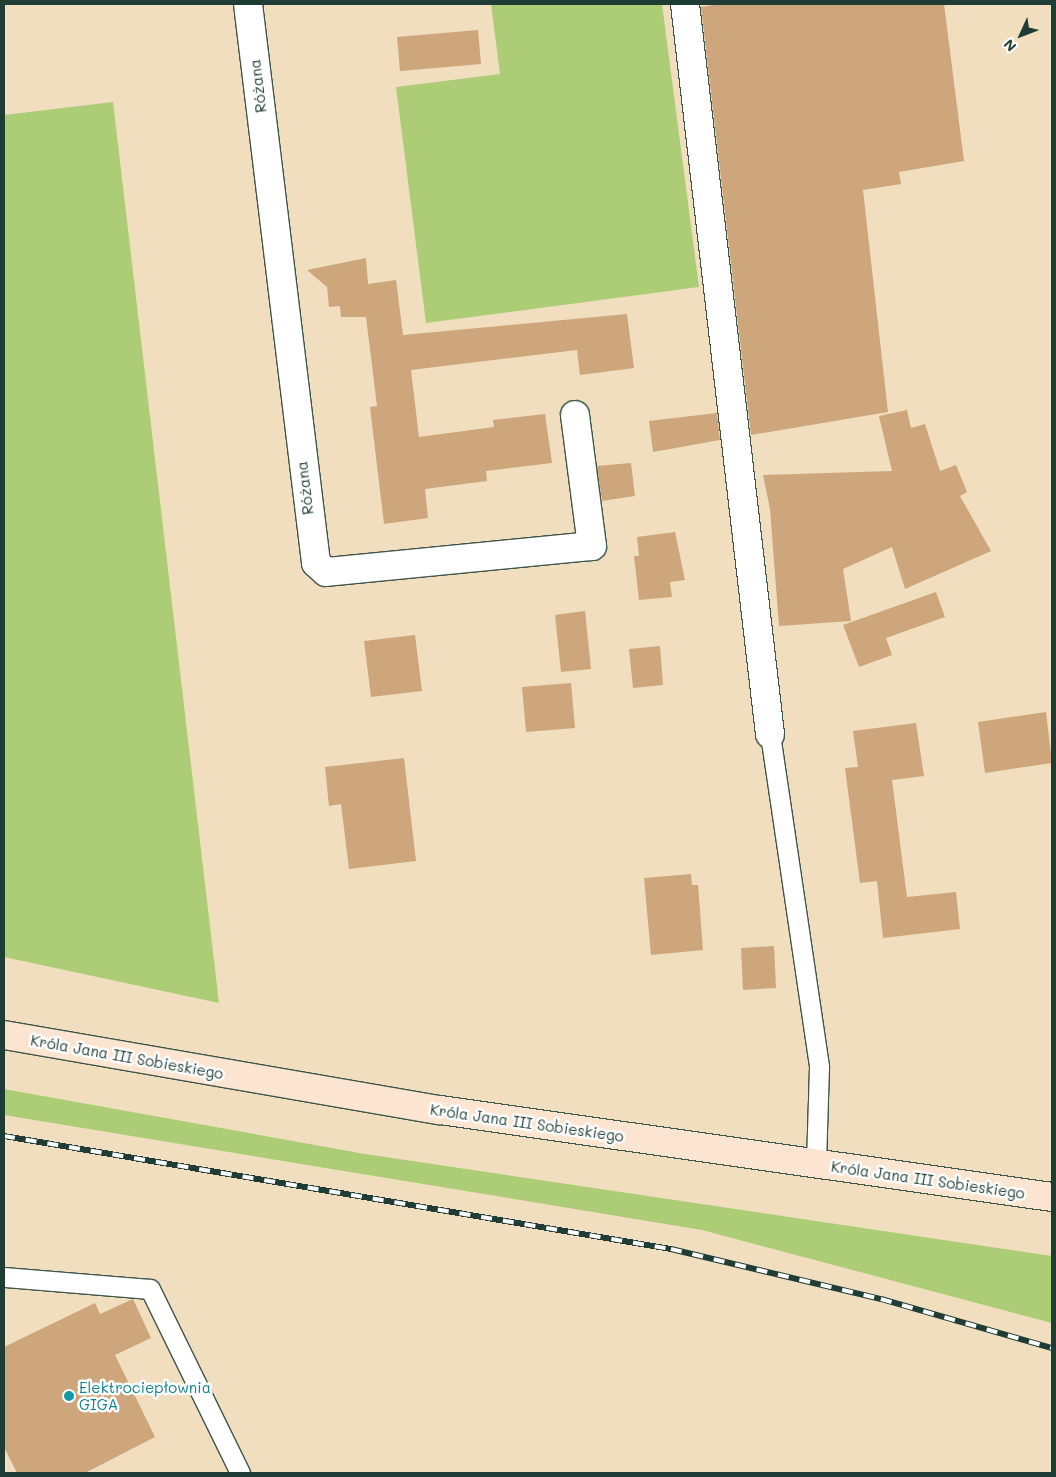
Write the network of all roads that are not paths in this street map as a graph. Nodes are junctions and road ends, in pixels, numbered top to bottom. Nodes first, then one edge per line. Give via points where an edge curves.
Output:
1 (248, 4) edge
2 (685, 4) edge
3 (575, 415) dead end
4 (770, 734) joint
5 (4, 1035) edge
6 (816, 1164) junction
7 (1052, 1197) edge
8 (4, 1277) edge
9 (240, 1473) edge

1 - 3 street, Różana via 316,563 326,572 592,546
2 - 4 street
4 - 6 lane via 818,1067
5 - 6 main road, Króla Jana III Sobieskiego via 440,1110
6 - 7 main road, Króla Jana III Sobieskiego
8 - 9 lane via 150,1288

